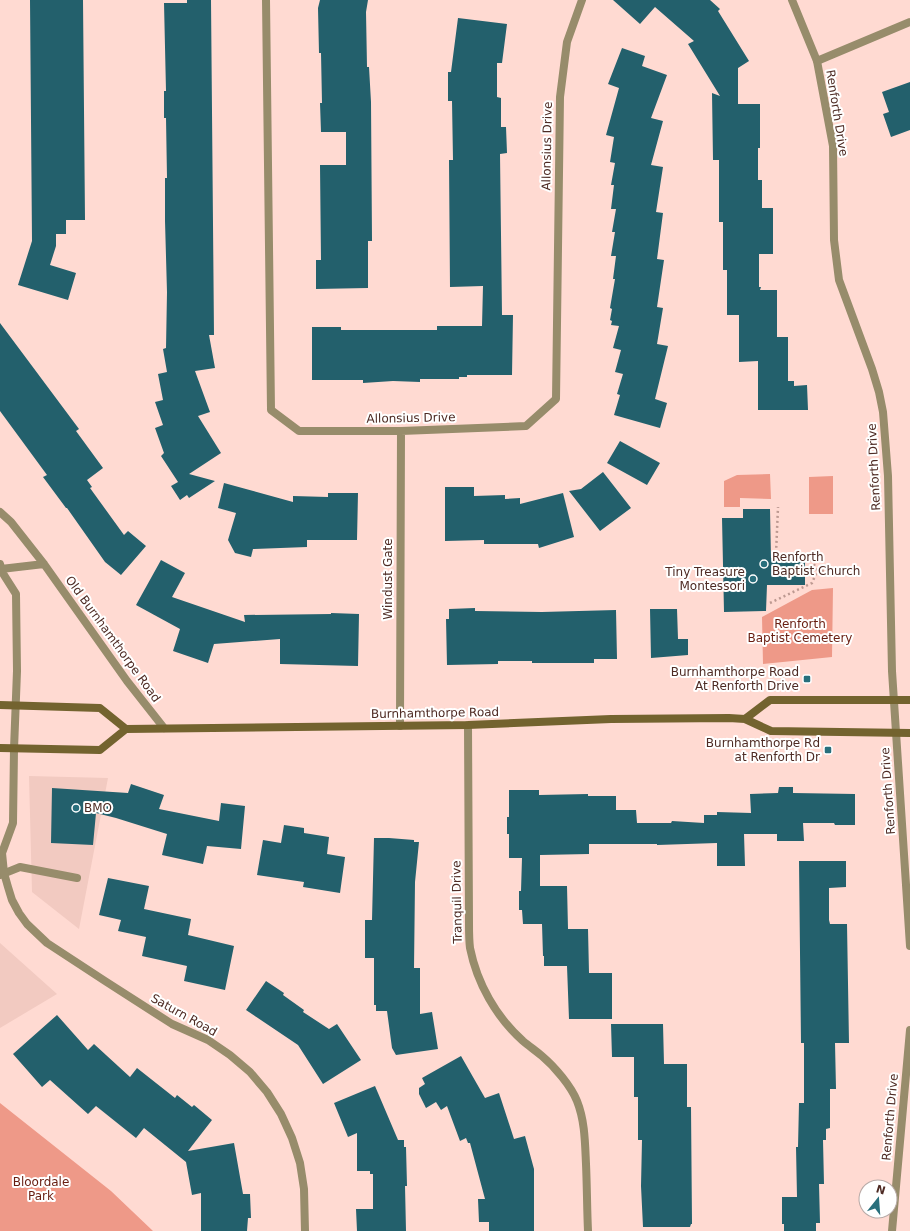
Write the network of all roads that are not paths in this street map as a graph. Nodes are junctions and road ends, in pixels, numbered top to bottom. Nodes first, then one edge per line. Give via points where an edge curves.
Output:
1 (266, 0) edge
2 (582, 0) edge
3 (792, 0) edge
4 (910, 22) edge
5 (817, 61) junction
6 (401, 431) junction
7 (0, 512) edge
8 (44, 564) junction
9 (1, 570) edge
10 (894, 700) junction
11 (910, 700) edge
12 (0, 705) edge
13 (15, 706) junction
14 (745, 719) junction
15 (468, 725) junction
16 (400, 726) junction
17 (164, 728) junction
18 (126, 729) junction
19 (910, 732) edge
20 (896, 733) junction
21 (0, 748) edge
22 (14, 748) junction
23 (1, 851) edge
24 (2, 874) edge
25 (77, 878) dead end
26 (910, 946) edge
27 (910, 1030) edge
28 (305, 1231) edge
29 (588, 1231) edge
30 (892, 1231) edge

1 - 6 street, Allonsius Drive via 272,410 299,431
2 - 6 street, Allonsius Drive via 567,42 560,97 556,399 526,426
3 - 5 street, Renforth Drive
4 - 5 street
5 - 10 street, Renforth Drive via 833,146 834,240 839,280 872,369 883,412 888,476
6 - 16 street, Windust Gate
7 - 8 street, Old Burnhamthorpe Road
8 - 9 street
8 - 17 street, Old Burnhamthorpe Road via 127,681
9 - 13 street via 16,594
10 - 11 main road
10 - 14 main road via 770,700
10 - 20 street, Renforth Drive
12 - 13 main road
13 - 18 main road via 100,708
13 - 22 street
14 - 15 main road, Burnhamthorpe Road via 611,719
14 - 20 main road, Burnhamthorpe Road via 772,732
15 - 16 main road, Burnhamthorpe Road
15 - 29 street, Tranquil Drive via 470,947 475,968 495,1008 524,1042 556,1069 577,1100 583,1117 585,1136
16 - 17 main road, Burnhamthorpe Road
17 - 18 main road, Burnhamthorpe Road
18 - 22 main road via 100,750
19 - 20 main road, Burnhamthorpe Road
20 - 26 street, Renforth Drive
21 - 22 main road
22 - 23 street, Saturn Road via 13,823
23 - 24 street, Saturn Road
24 - 25 street via 20,867
24 - 28 street, Saturn Road via 19,913 47,943 172,1024 208,1040 250,1072 267,1092 281,1114 300,1163 304,1189
27 - 30 street, Renforth Drive

